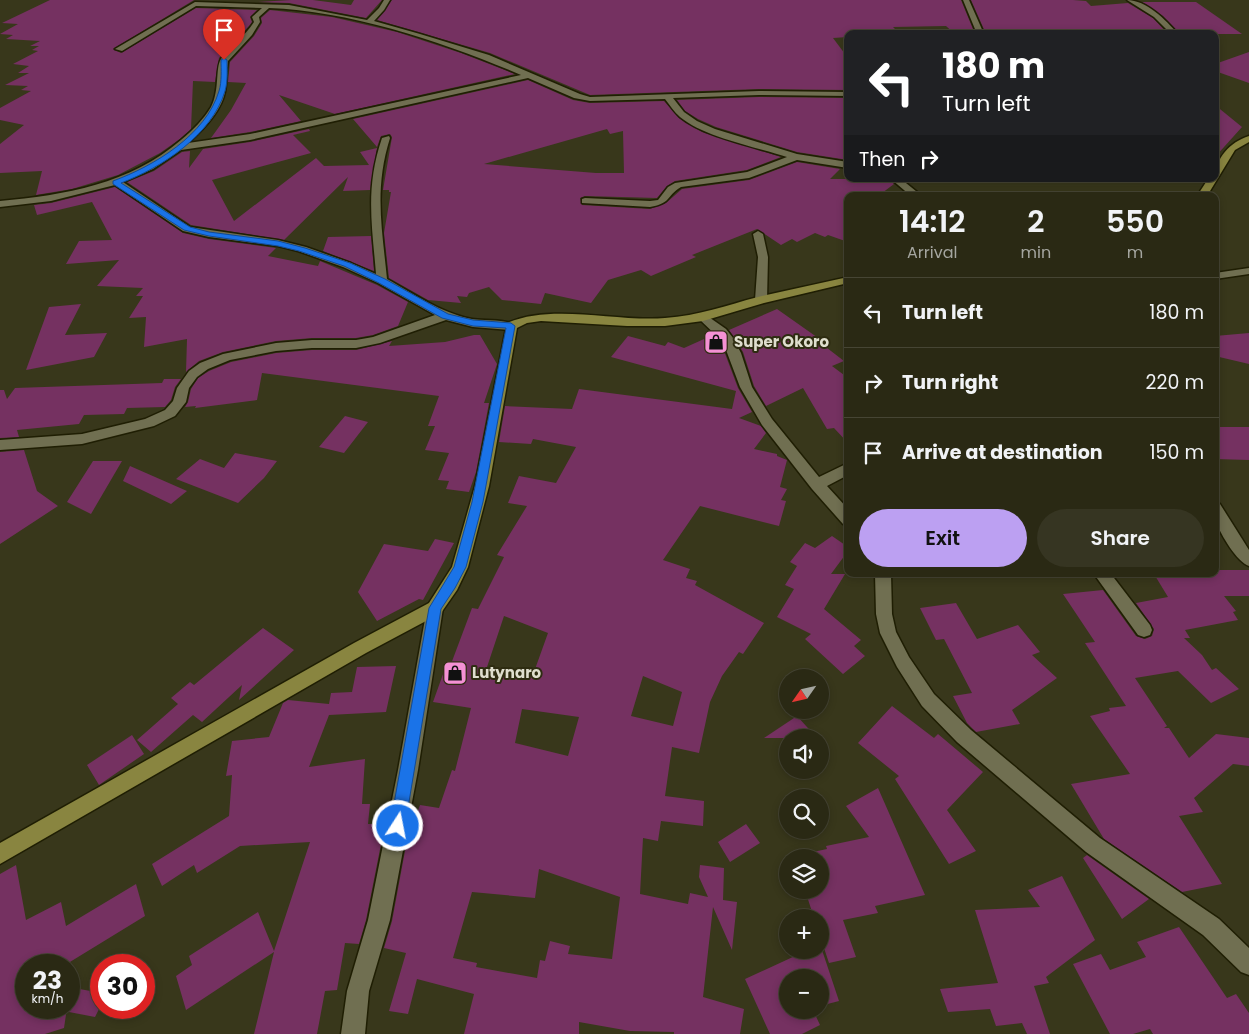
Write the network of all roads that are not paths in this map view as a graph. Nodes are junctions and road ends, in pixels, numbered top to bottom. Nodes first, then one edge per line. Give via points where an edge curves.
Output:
1 (387, 0) edge
2 (966, 0) edge
3 (1130, 0) edge
4 (273, 4) edge
5 (369, 22) junction
6 (979, 30) edge
7 (1171, 30) edge
8 (120, 49) dead end
9 (530, 75) junction
10 (844, 94) edge
11 (668, 97) junction
12 (386, 138) dead end
13 (1249, 139) edge
14 (180, 147) junction
15 (796, 157) junction
16 (844, 164) edge
17 (1219, 169) edge
18 (116, 182) junction
19 (900, 182) edge
20 (912, 192) edge
21 (585, 200) dead end
22 (0, 204) edge
23 (758, 234) dead end
24 (1249, 271) edge
25 (1219, 275) edge
26 (382, 281) junction
27 (844, 281) edge
28 (761, 300) junction
29 (445, 316) junction
30 (703, 317) junction
31 (511, 326) junction
32 (0, 445) edge
33 (844, 470) edge
34 (817, 484) junction
35 (844, 515) edge
36 (1219, 515) edge
37 (1249, 560) edge
38 (883, 577) edge
39 (1104, 577) edge
40 (435, 608) junction
41 (1144, 630) dead end
42 (0, 854) edge
43 (1249, 964) edge
44 (352, 1033) edge

1 - 5 street
2 - 6 street
3 - 7 street via 1156,16
4 - 5 street
4 - 8 street via 195,4
4 - 14 street via 257,14 257,22 250,34 224,60 218,101 210,116
5 - 9 street via 486,56
9 - 11 street via 590,99
9 - 14 street via 250,137
10 - 11 street
11 - 15 street via 681,114 694,123
12 - 26 street via 374,187
13 - 17 main road via 1232,148
14 - 18 street via 152,167
15 - 16 street
15 - 21 street via 749,175 678,185 661,202
18 - 22 street
18 - 26 street via 187,229 302,249
19 - 20 street
23 - 28 street via 763,257
24 - 25 street
26 - 29 street
27 - 28 main road
28 - 30 main road
29 - 31 street via 473,323
29 - 32 street via 356,344 276,347 226,357 193,374 170,413 149,423 82,439
30 - 31 main road via 665,322 541,317
30 - 34 street via 729,341 756,406
31 - 40 main road via 477,504 460,567
33 - 34 street
34 - 35 street
36 - 37 street
38 - 43 street via 888,633 928,700 964,736 1093,845 1211,927
39 - 41 street
40 - 42 main road
40 - 44 street via 381,911 358,991

